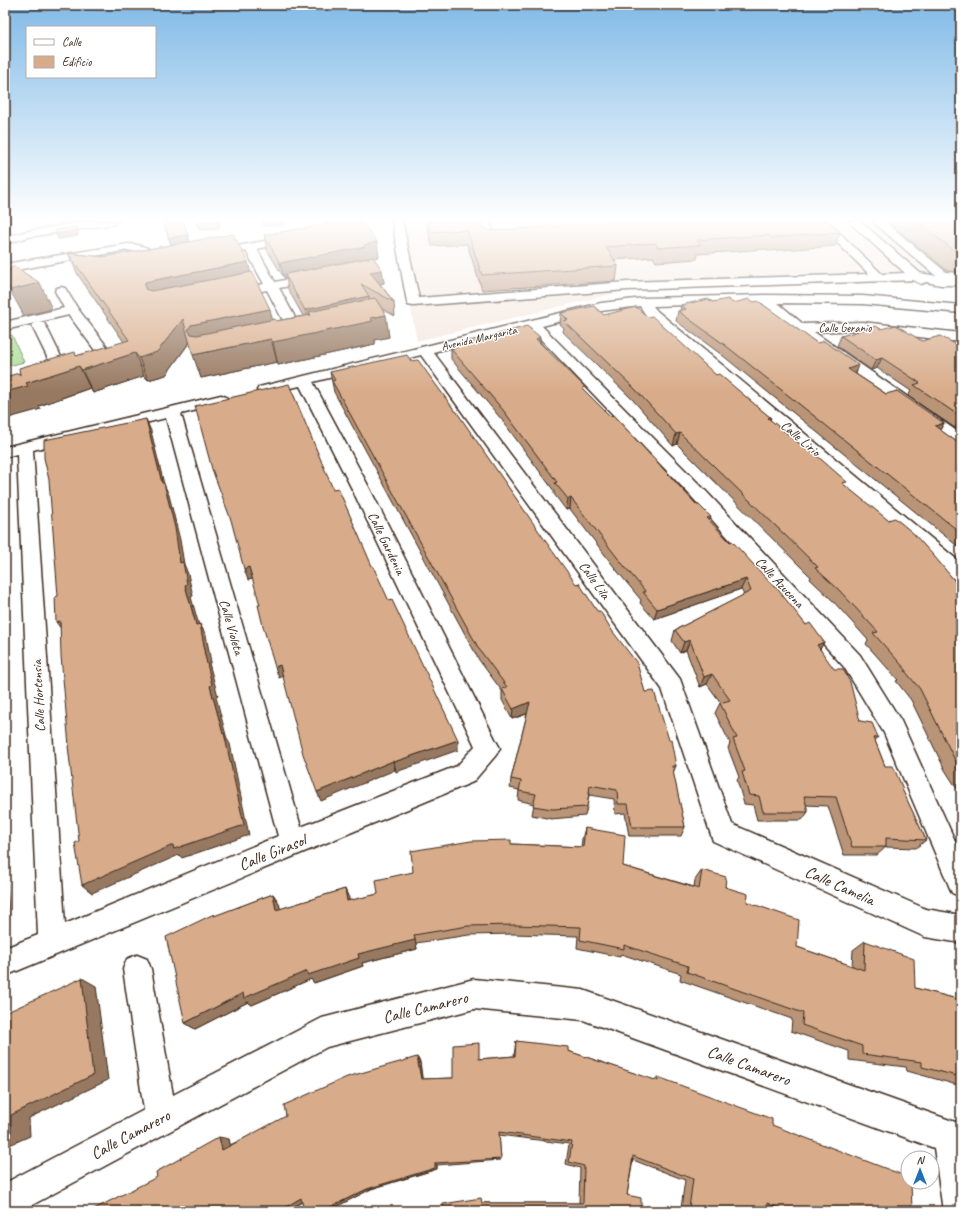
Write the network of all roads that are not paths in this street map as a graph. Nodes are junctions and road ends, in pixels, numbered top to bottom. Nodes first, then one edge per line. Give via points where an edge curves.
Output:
1 (267, 278) edge
2 (316, 278) edge
3 (408, 278) edge
4 (880, 278) joint
5 (885, 278) edge
6 (919, 278) edge
7 (925, 278) edge
8 (961, 281) edge
9 (271, 286) junction
10 (61, 291) dead end
11 (219, 296) edge
12 (764, 299) junction
13 (644, 302) junction
14 (958, 309) edge
15 (72, 310) junction
16 (534, 324) junction
17 (5, 326) edge
18 (39, 326) dead end
19 (800, 328) junction
20 (311, 329) edge
21 (296, 332) junction
22 (280, 336) edge
23 (958, 340) edge
24 (425, 351) junction
25 (60, 369) junction
26 (47, 373) edge
27 (304, 380) junction
28 (253, 392) edge
29 (238, 396) edge
30 (172, 411) junction
31 (961, 441) edge
32 (15, 450) edge
33 (961, 574) edge
34 (468, 707) joint
35 (722, 832) joint
36 (293, 843) junction
37 (961, 884) edge
38 (961, 929) edge
39 (52, 943) junction
40 (5, 962) edge
41 (137, 969) dead end
42 (161, 1118) junction
43 (955, 1139) edge
44 (5, 1200) edge
45 (960, 1211) edge

1 - 9 street
2 - 9 street
3 - 4 street via 413,302 627,286
4 - 5 street
6 - 14 street
7 - 8 street
9 - 11 street
9 - 21 street
10 - 15 street
12 - 13 street, Avenida Margarita
12 - 14 street, Avenida Margarita via 863,300
12 - 19 street
13 - 16 street, Avenida Margarita via 602,307
13 - 33 street, Calle Lirio via 652,314
15 - 17 street
15 - 25 street via 106,355
16 - 24 street, Avenida Margarita
16 - 37 street, Calle Azucena via 696,491 852,661 893,728
18 - 25 street
19 - 23 street, Calle Geranio via 862,326
19 - 31 street
20 - 21 street
21 - 22 street
24 - 27 street, Avenida Margarita
24 - 35 street, Calle Lila via 672,685
25 - 26 street
27 - 28 street, Avenida Margarita
27 - 34 street, Calle Gardenia via 362,491
29 - 30 street
30 - 32 street
30 - 36 street, Calle Violeta
32 - 39 street, Calle Hortensia
34 - 36 street, Calle Girasol via 488,748 465,774
35 - 38 street, Calle Camelia via 925,923
36 - 39 street, Calle Girasol
39 - 40 street, Calle Girasol
41 - 42 street
42 - 43 street, Calle Camarero via 322,1033 474,994 583,1005
42 - 44 street, Calle Camarero
43 - 45 street

